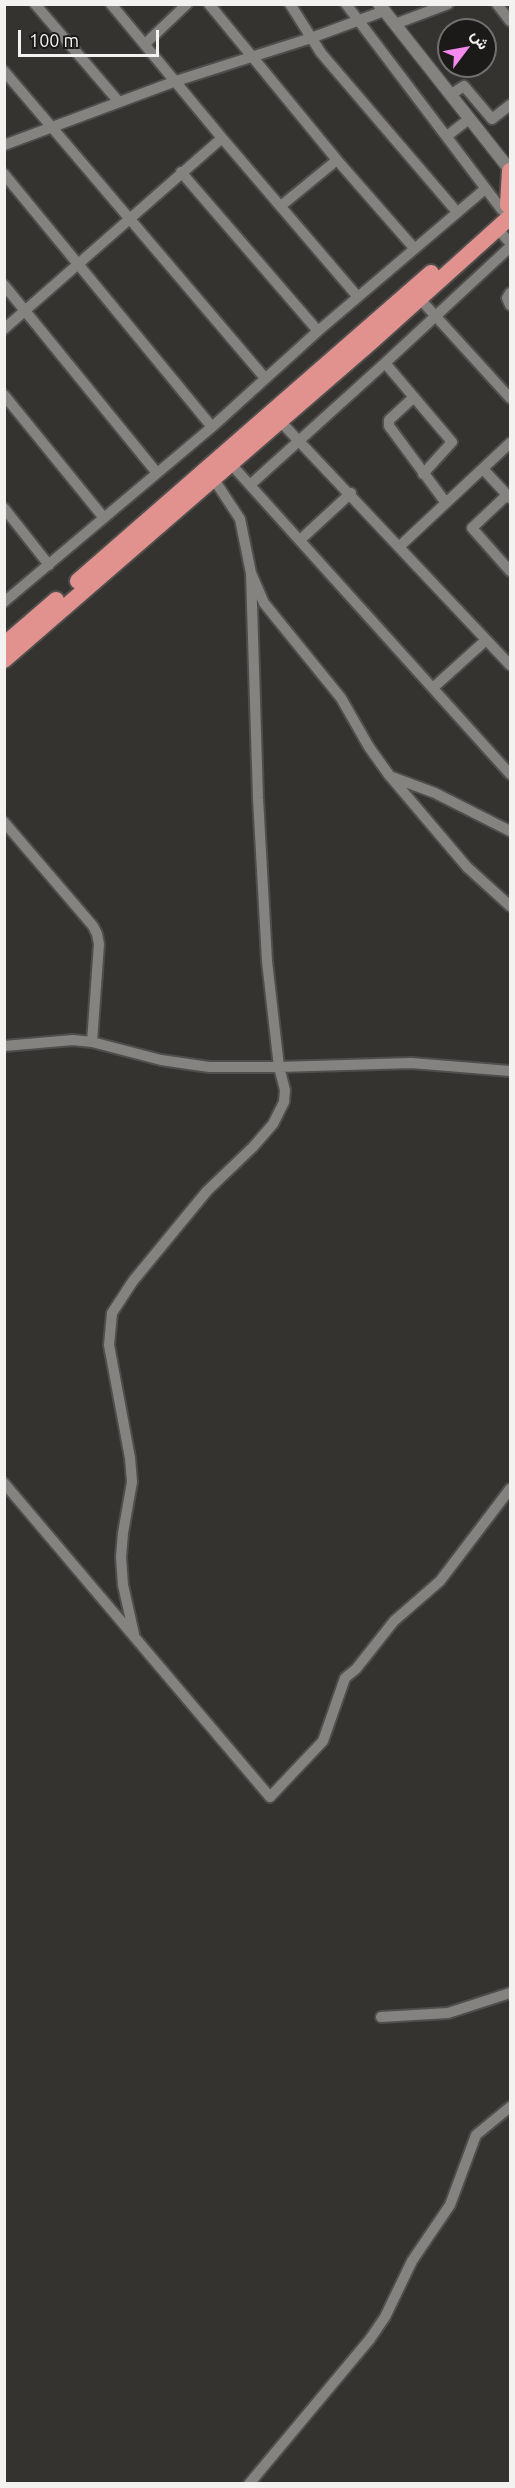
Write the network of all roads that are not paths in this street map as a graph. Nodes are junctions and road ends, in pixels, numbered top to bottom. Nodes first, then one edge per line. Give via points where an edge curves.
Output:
1 (35, 4) edge
2 (111, 4) edge
3 (187, 4) edge
4 (209, 4) edge
5 (290, 4) edge
6 (346, 4) edge
7 (448, 4) edge
8 (497, 4) edge
9 (382, 8) edge
10 (359, 20) junction
11 (510, 21) edge
12 (395, 24) junction
13 (311, 38) junction
14 (145, 44) junction
15 (250, 57) junction
16 (4, 71) edge
17 (176, 81) junction
18 (450, 95) junction
19 (119, 102) junction
20 (510, 105) edge
21 (469, 119) junction
22 (51, 126) junction
23 (447, 136) junction
24 (222, 138) junction
25 (4, 145) edge
26 (337, 160) junction
27 (509, 167) edge
28 (181, 172) junction
29 (4, 174) edge
30 (485, 189) junction
31 (282, 205) junction
32 (508, 209) edge
33 (457, 212) junction
34 (129, 217) junction
35 (497, 228) junction
36 (510, 245) edge
37 (414, 248) junction
38 (78, 263) junction
39 (4, 285) edge
40 (510, 293) edge
41 (358, 297) junction
42 (420, 299) junction
43 (510, 305) edge
44 (25, 310) junction
45 (435, 316) junction
46 (4, 329) edge
47 (318, 331) junction
48 (385, 363) junction
49 (265, 378) junction
50 (4, 395) edge
51 (414, 397) junction
52 (510, 398) edge
53 (280, 421) junction
54 (212, 427) junction
55 (300, 439) junction
56 (510, 443) edge
57 (230, 463) junction
58 (483, 469) junction
59 (157, 473) junction
60 (423, 474) junction
61 (213, 478) junction
62 (250, 484) junction
63 (351, 493) junction
64 (508, 497) edge
65 (446, 503) junction
66 (4, 508) edge
67 (104, 518) junction
68 (300, 540) junction
69 (400, 546) junction
70 (49, 565) junction
71 (510, 571) edge
72 (250, 573) junction
73 (4, 602) edge
74 (7, 638) edge
75 (486, 640) junction
76 (4, 660) edge
77 (510, 665) edge
78 (434, 687) junction
79 (510, 774) edge
80 (389, 775) junction
81 (4, 822) edge
82 (510, 831) edge
83 (510, 906) edge
84 (92, 1042) junction
85 (4, 1046) edge
86 (279, 1067) junction
87 (510, 1071) edge
88 (4, 1483) edge
89 (510, 1489) edge
90 (134, 1634) junction
91 (510, 1993) edge
92 (381, 2017) dead end
93 (510, 2107) edge
94 (249, 2484) edge

1 - 19 street
2 - 14 street
3 - 14 street
4 - 15 street
5 - 13 street
6 - 10 street
7 - 12 street
8 - 11 street
9 - 10 street
9 - 12 street
10 - 13 street
10 - 23 street
12 - 18 street
13 - 15 street
13 - 33 street
14 - 17 street
15 - 17 street
15 - 26 street
16 - 22 street
17 - 19 street
17 - 24 street
18 - 20 street via 464,86 492,119
18 - 21 street
19 - 22 street
21 - 23 street
21 - 27 street
22 - 25 street
22 - 34 street
23 - 30 street
24 - 28 street
24 - 31 street
26 - 31 street
26 - 37 street
27 - 32 highway
28 - 34 street
28 - 47 street
29 - 38 street
30 - 32 street
30 - 33 street
31 - 41 street
32 - 35 highway
32 - 74 highway
33 - 37 street
34 - 38 street
34 - 49 street
35 - 36 street
35 - 42 highway
36 - 45 street
37 - 41 street
38 - 44 street
38 - 54 street
39 - 44 street
40 - 43 street
41 - 47 street
42 - 45 street
42 - 53 highway
44 - 46 street
44 - 59 street
45 - 48 street
45 - 52 street
47 - 49 street
48 - 51 street
48 - 55 street
49 - 54 street
50 - 67 street
51 - 60 street via 389,420 389,426
51 - 60 street via 453,443
53 - 55 street
53 - 57 highway
54 - 59 street
55 - 62 street
55 - 63 street
56 - 58 street
57 - 61 highway
57 - 62 street
58 - 64 street
58 - 65 street
59 - 67 street
60 - 65 street
61 - 72 street via 240,519
61 - 76 highway
62 - 68 street
63 - 68 street
63 - 69 street
64 - 71 street via 472,528
65 - 69 street
66 - 70 street
67 - 70 street
68 - 78 street
69 - 75 street
70 - 73 street
72 - 80 street via 264,603 341,698
72 - 86 street via 267,961
75 - 77 street
75 - 78 street
78 - 79 street
80 - 82 street
80 - 83 street via 466,867
81 - 84 street via 97,934
84 - 85 street
84 - 86 street via 161,1060 208,1067
86 - 87 street via 411,1063
86 - 90 street via 285,1102 273,1124 207,1191 133,1281 112,1313 109,1345 132,1482 121,1557
88 - 90 street
89 - 90 street via 440,1581 394,1621 356,1670 345,1678 323,1741 270,1797
91 - 92 street via 448,2013
93 - 94 street via 476,2135 450,2205 412,2261 370,2339

